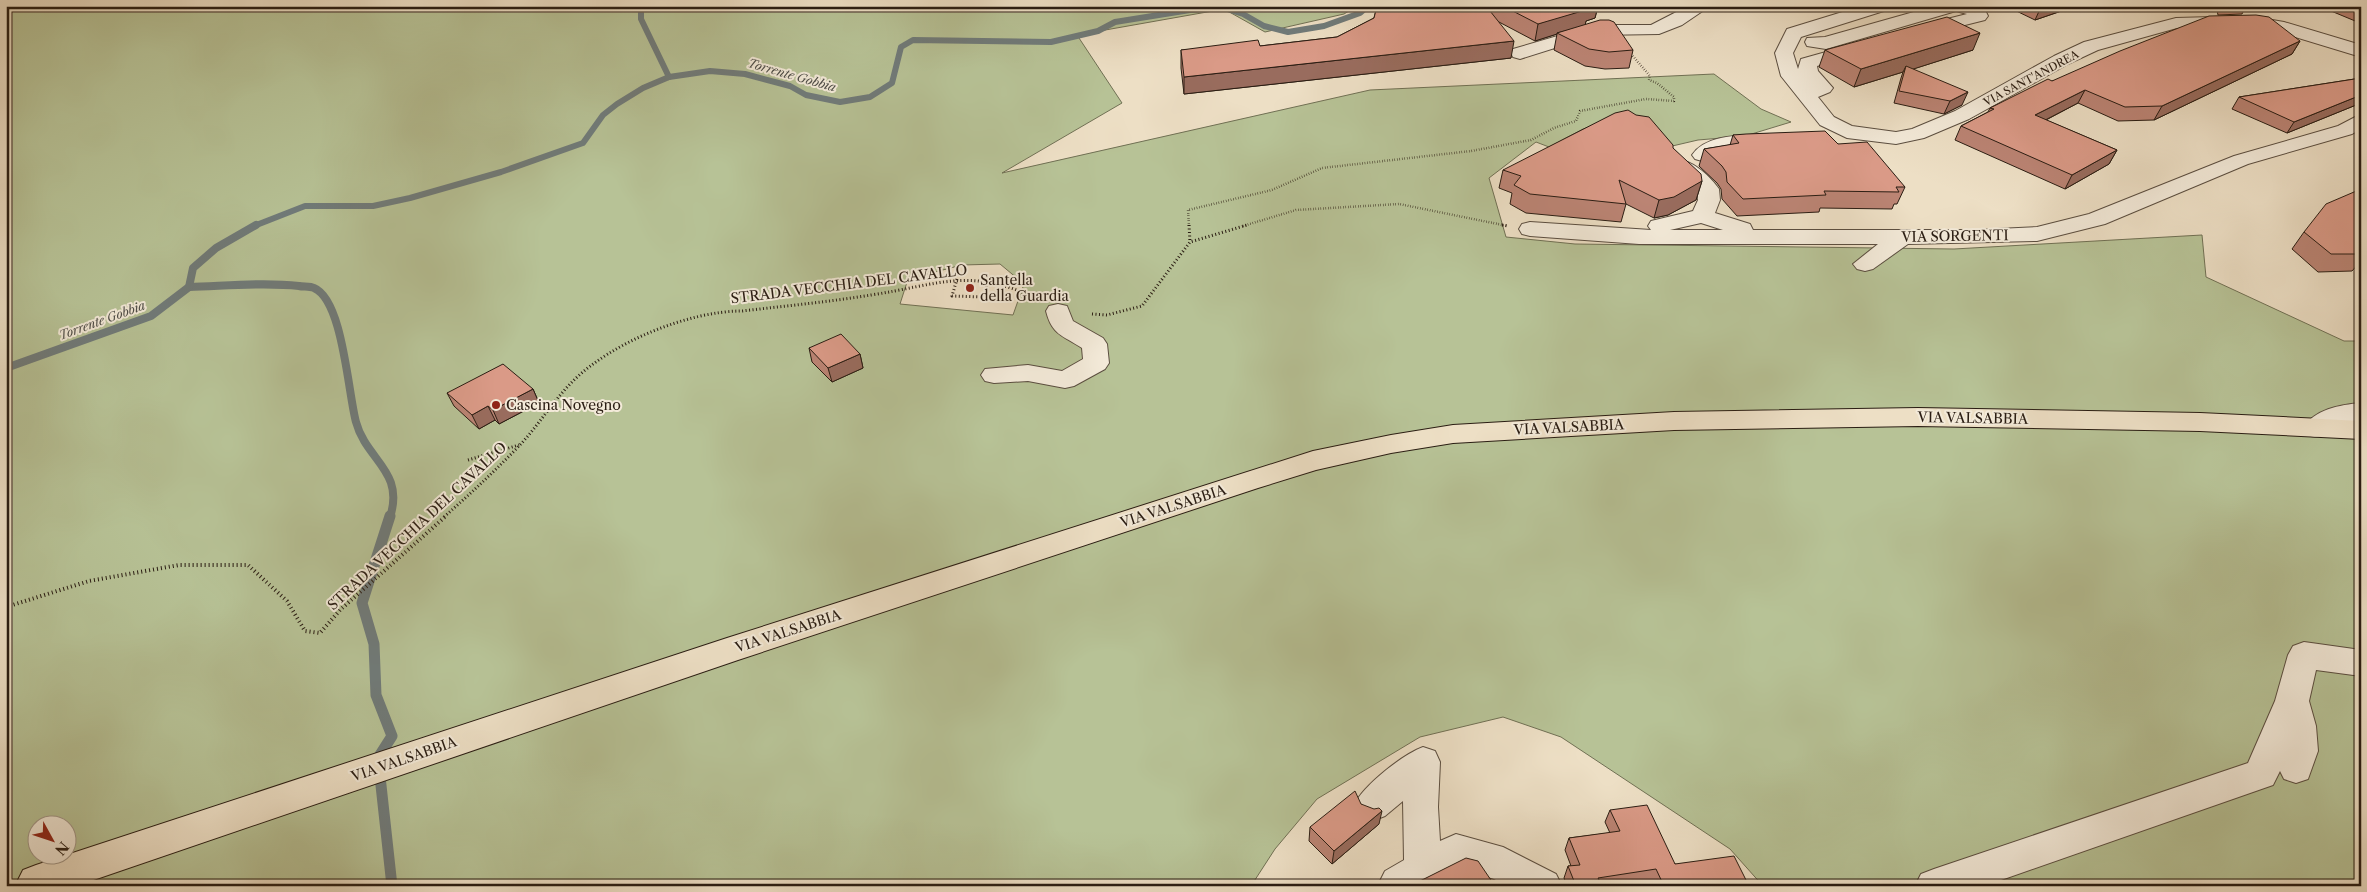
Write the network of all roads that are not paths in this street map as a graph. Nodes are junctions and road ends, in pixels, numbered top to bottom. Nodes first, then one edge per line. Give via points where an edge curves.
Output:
1 (1701, 6) edge
2 (1881, 6) edge
3 (1674, 22) junction
4 (1790, 40) junction
5 (2361, 51) edge
6 (1520, 53) dead end
7 (1630, 54) edge
8 (1806, 95) junction
9 (2361, 120) edge
10 (1837, 127) junction
11 (1812, 132) edge
12 (1785, 137) edge
13 (1702, 155) dead end
14 (1680, 165) edge
15 (1702, 216) junction
16 (1629, 220) dead end
17 (1530, 229) dead end
18 (1762, 237) junction
19 (1903, 237) junction
20 (1865, 264) dead end
21 (1058, 311) road end
22 (994, 375) dead end
23 (2361, 412) edge
24 (2316, 428) junction
25 (2361, 430) edge
26 (2361, 663) edge
27 (2292, 701) junction
28 (2296, 768) dead end
29 (1372, 805) dead end
30 (36, 882) dead end
31 (1542, 886) edge
32 (1934, 886) edge

1 - 3 street
2 - 4 street via 1793,33
3 - 6 street via 1653,30 1595,30
3 - 7 street via 1676,36 1633,40 1628,50
4 - 8 street, VIA SANT'ANDREA via 1784,52 1791,76
4 - 8 street via 1826,43 1955,6 1979,13 1979,16 1808,63 1808,72 1823,88
5 - 10 street, VIA SANT'ANDREA via 2278,26 2249,21 2176,23 2091,46 1962,115 1917,134 1896,138 1874,137
8 - 10 street, VIA SANT'ANDREA via 1827,121
9 - 19 street, VIA SORGENTI via 2345,130 2241,160 2096,219 2037,234
10 - 11 street
12 - 13 street via 1720,144
14 - 15 street via 1708,189 1709,200
15 - 16 street via 1660,227
15 - 18 street
17 - 18 street, VIA SORGENTI via 1639,237
18 - 19 street, VIA SORGENTI
19 - 20 street
21 - 22 street via 1062,325 1094,344 1096,363 1066,380 1028,372
23 - 24 street via 2325,419
24 - 25 main road, VIA VALSABBIA
24 - 30 main road, VIA VALSABBIA via 2200,422 1918,417 1674,421 1453,434 1391,444 1313,461 727,651
26 - 27 street via 2304,656
27 - 28 street via 2302,734 2302,755
27 - 32 street via 2261,774
29 - 31 street via 1423,762 1410,876 1456,851 1503,864

